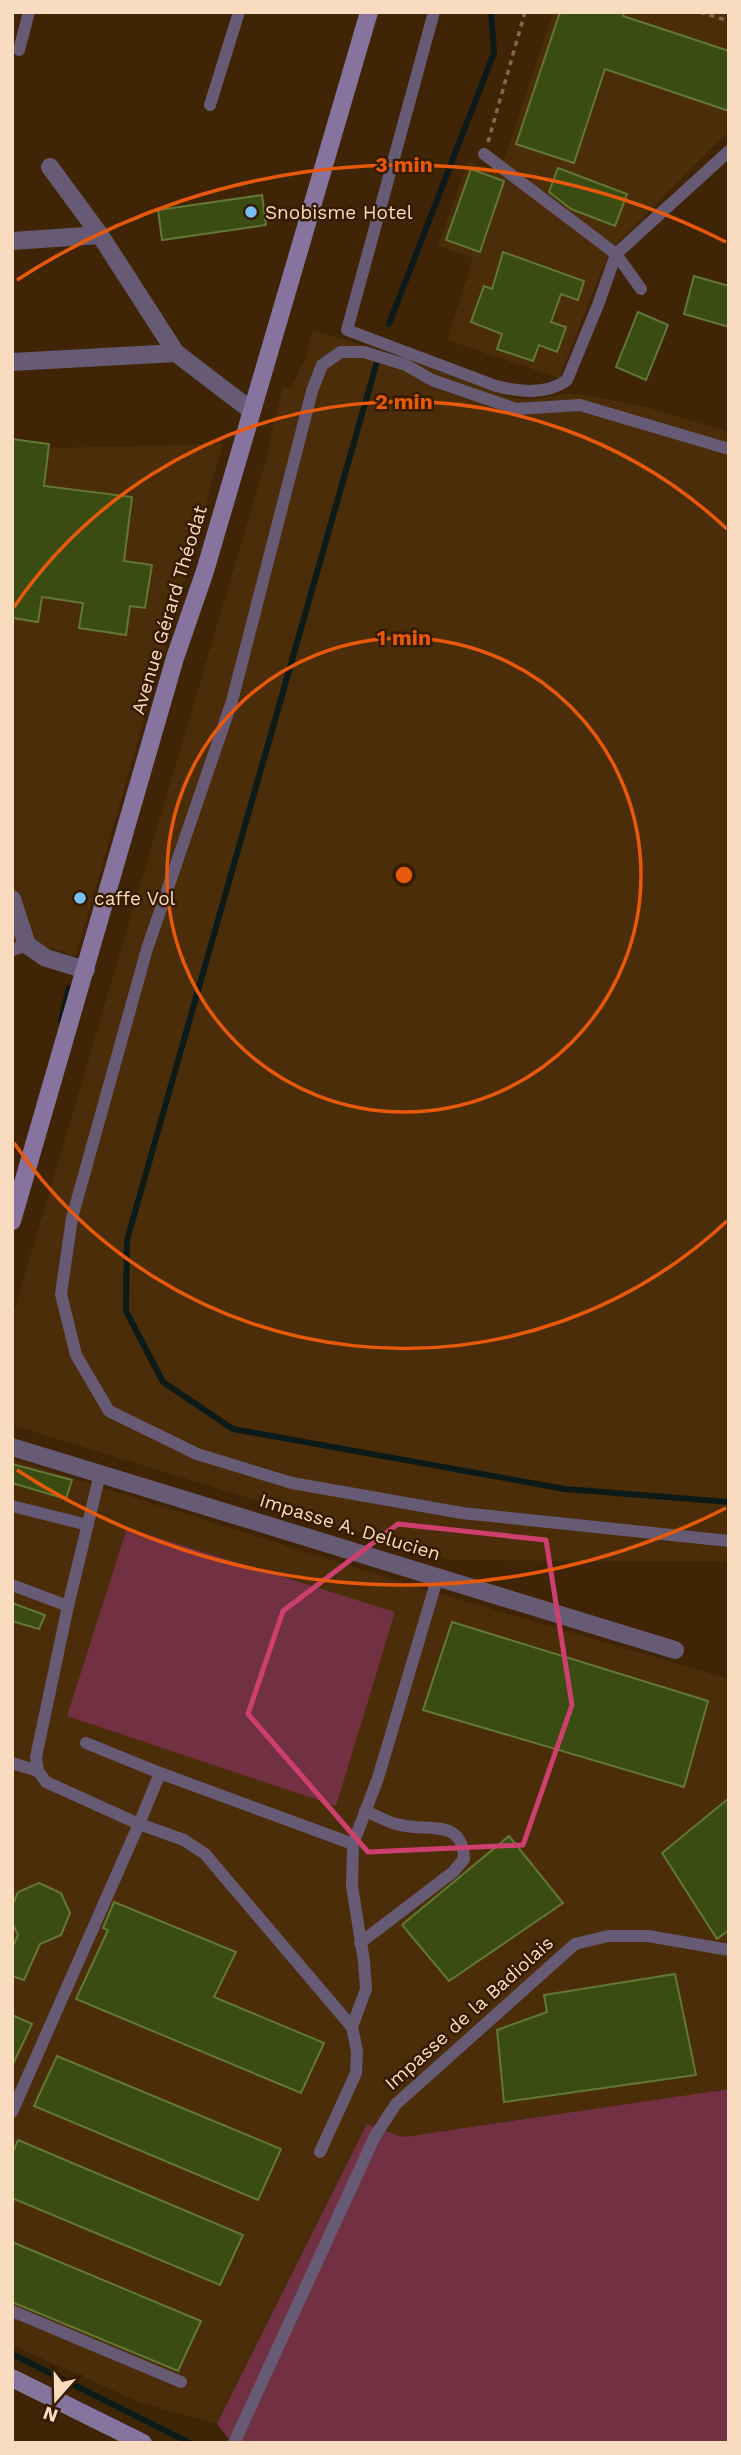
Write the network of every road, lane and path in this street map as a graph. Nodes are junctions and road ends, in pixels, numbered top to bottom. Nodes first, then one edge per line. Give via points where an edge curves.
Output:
1 (29, 12) edge
2 (239, 12) edge
3 (369, 12) edge
4 (434, 12) edge
5 (524, 12) edge
6 (701, 12) edge
7 (717, 15) edge
8 (729, 20) edge
9 (19, 50) dead end
10 (210, 106) dead end
11 (729, 151) edge
12 (484, 154) joint
13 (50, 167) dead end
14 (100, 235) junction
15 (12, 241) edge
16 (616, 254) junction
17 (641, 289) dead end
18 (176, 353) junction
19 (12, 362) edge
20 (252, 411) junction
21 (729, 449) edge
22 (12, 899) edge
23 (20, 948) edge
24 (86, 970) junction
25 (12, 1221) edge
26 (12, 1447) edge
27 (100, 1474) junction
28 (12, 1506) edge
29 (88, 1524) junction
30 (729, 1541) edge
31 (438, 1576) junction
32 (12, 1584) edge
33 (68, 1606) junction
34 (675, 1650) dead end
35 (86, 1743) dead end
36 (12, 1763) edge
37 (38, 1771) junction
38 (160, 1773) junction
39 (365, 1811) junction
40 (139, 1824) junction
41 (353, 1844) junction
42 (360, 1943) junction
43 (729, 1950) edge
44 (352, 2027) junction
45 (12, 2112) edge
46 (320, 2152) dead end
47 (12, 2311) edge
48 (12, 2378) edge
49 (181, 2382) dead end
50 (143, 2443) edge
51 (234, 2443) edge

1 - 9 lane
2 - 10 lane
3 - 20 street, Avenue Gérard Théodat
4 - 16 lane via 347,330 496,386 516,391 559,386 567,380
5 - 12 path
6 - 7 path
7 - 8 path
11 - 16 lane
12 - 16 lane
13 - 14 street
14 - 15 street
14 - 18 street
16 - 17 lane
18 - 19 street
18 - 20 street
20 - 24 street, Avenue Gérard Théodat via 175,658
21 - 30 lane via 580,405 516,408 363,352 341,352 322,365 232,701 147,949 72,1218 61,1294 76,1355 109,1411 197,1454 292,1483 462,1513
22 - 23 street
23 - 24 street
24 - 25 street, Avenue Gérard Théodat
26 - 27 street, Impasse A. Delucien
27 - 29 lane
27 - 31 street, Impasse A. Delucien
28 - 29 lane
29 - 33 lane
31 - 34 street, Impasse A. Delucien
31 - 39 lane
32 - 33 lane
33 - 37 lane via 38,1743
35 - 38 lane
36 - 37 lane
37 - 40 lane via 46,1782
38 - 40 lane
38 - 41 lane
39 - 41 lane
39 - 42 lane via 396,1825 447,1829 464,1845 464,1859
40 - 44 lane via 184,1840 205,1854
40 - 45 lane
41 - 42 lane via 352,1886
42 - 44 lane via 366,1989
43 - 51 lane, Impasse de la Badiolais via 648,1936 608,1936 575,1944 396,2104 374,2136
44 - 46 lane via 356,2073
47 - 49 lane
48 - 50 street

